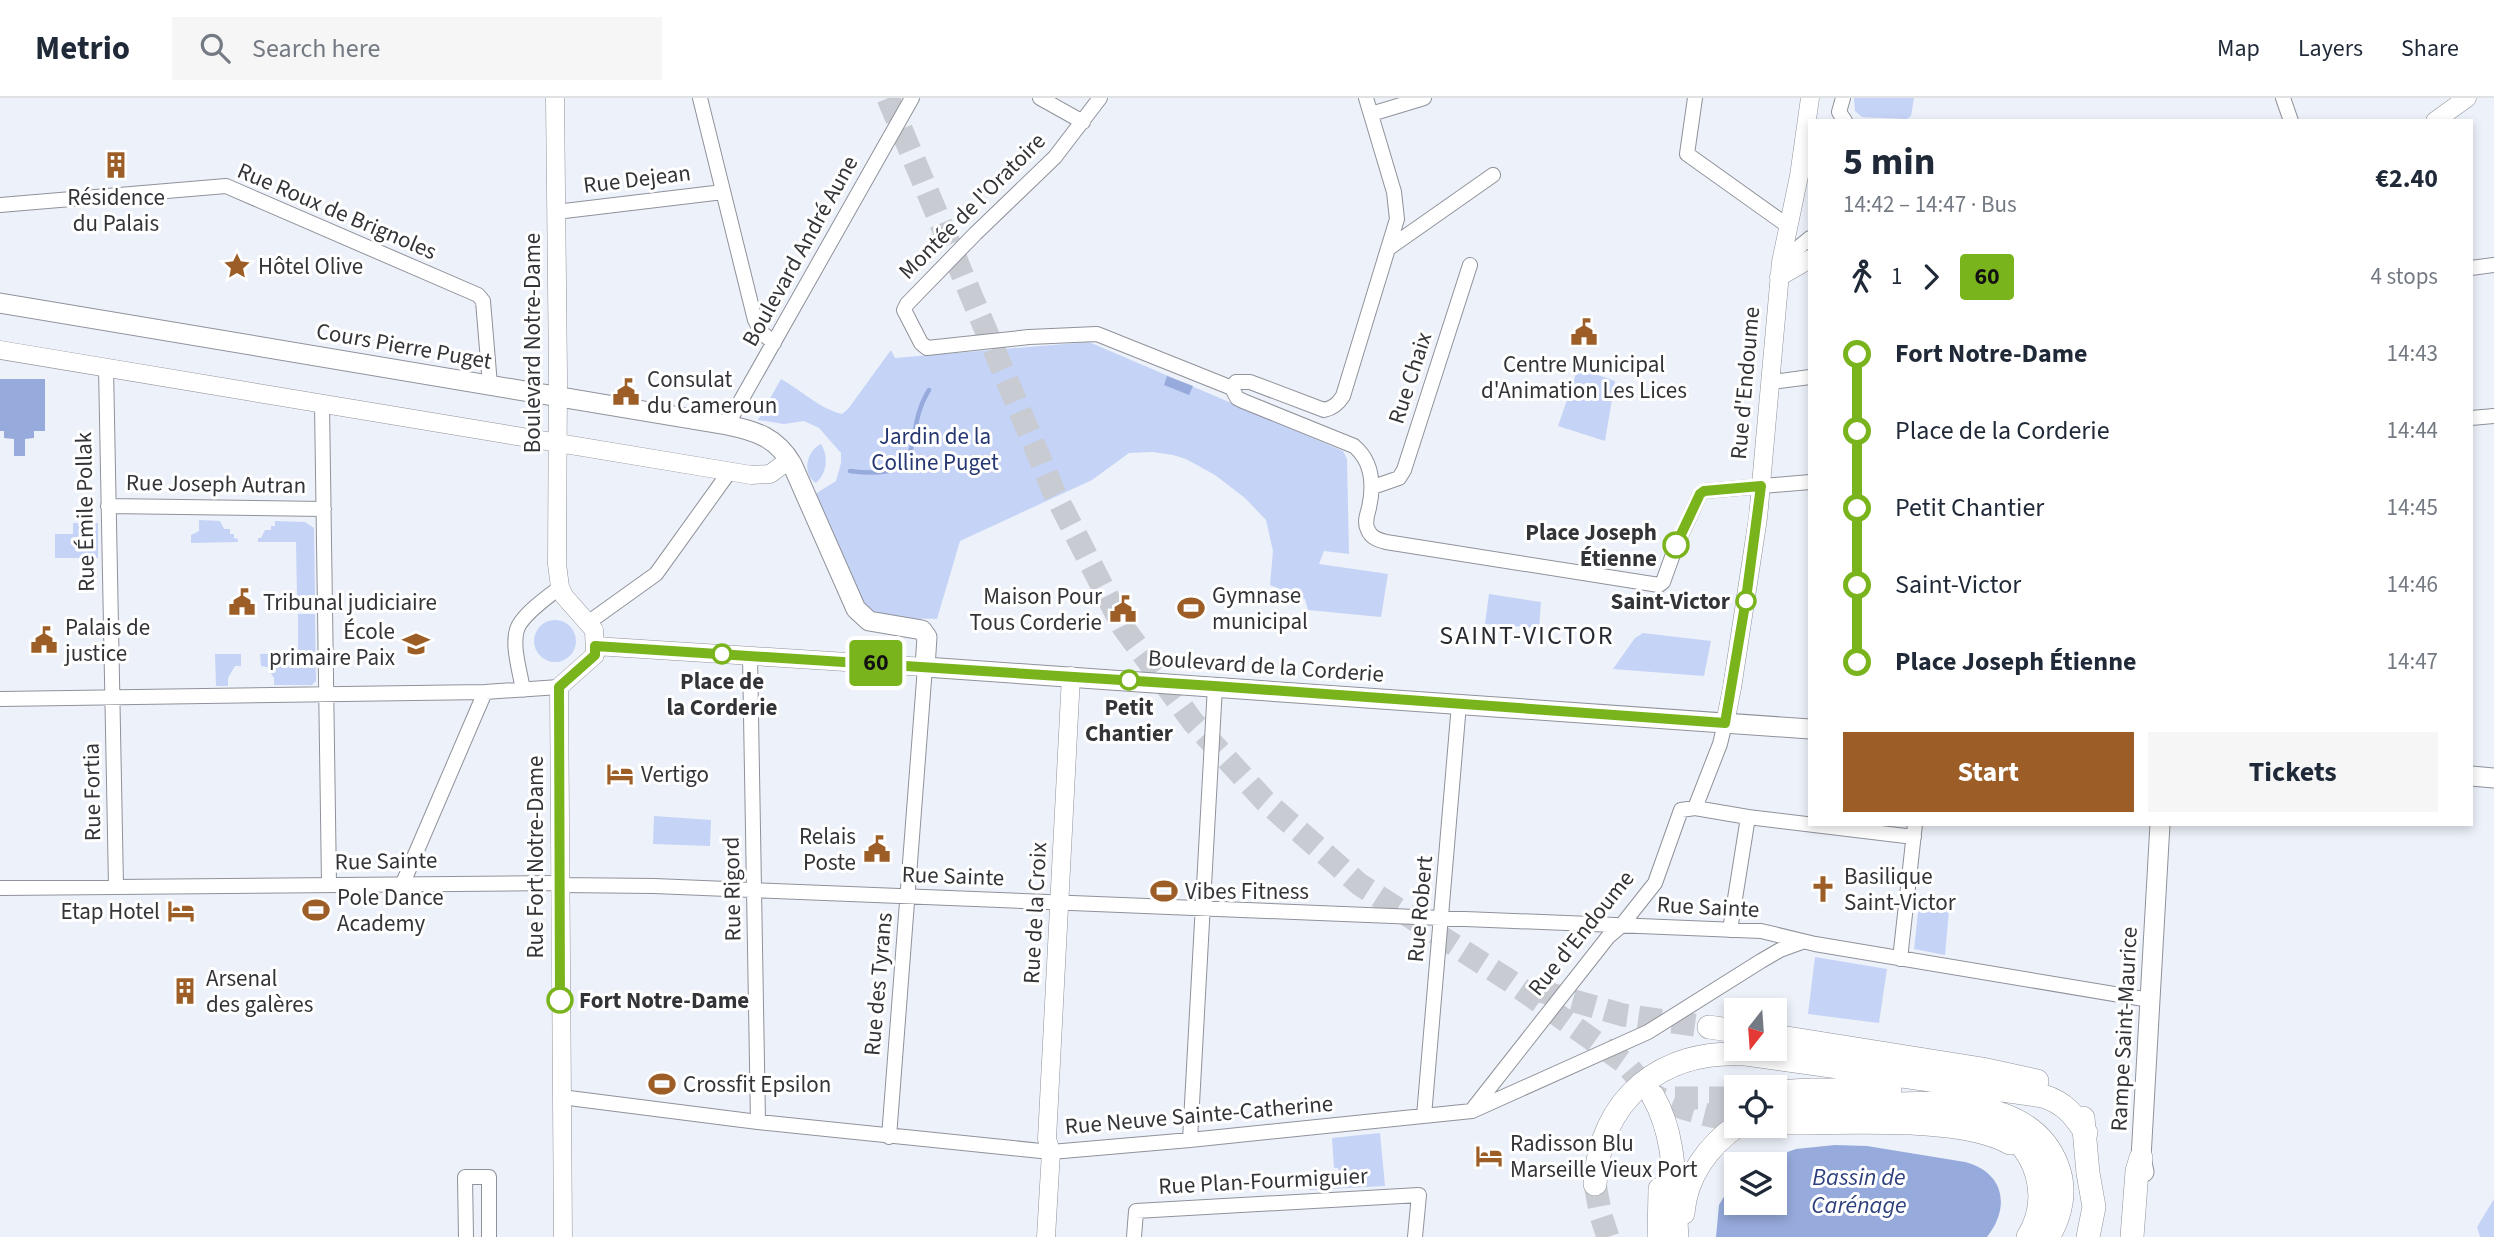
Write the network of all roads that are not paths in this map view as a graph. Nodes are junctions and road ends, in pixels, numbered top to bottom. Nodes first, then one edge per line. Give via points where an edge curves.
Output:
1 (555, 98) edge
2 (700, 98) edge
3 (912, 98) edge
4 (1040, 98) edge
5 (1100, 98) edge
6 (1366, 98) edge
7 (1424, 98) edge
8 (1695, 98) edge
9 (1810, 98) edge
10 (1843, 98) edge
11 (2283, 98) edge
12 (2467, 98) edge
13 (1371, 114) junction
14 (1844, 119) edge
15 (2290, 119) edge
16 (2438, 119) edge
17 (1083, 122) junction
18 (1493, 175) dead end
19 (723, 192) junction
20 (0, 205) edge
21 (556, 212) junction
22 (1788, 226) junction
23 (1808, 240) edge
24 (1389, 248) junction
25 (1808, 260) edge
26 (1469, 265) dead end
27 (2494, 265) edge
28 (2473, 268) edge
29 (1780, 269) junction
30 (0, 303) edge
31 (774, 343) junction
32 (0, 350) edge
33 (106, 367) junction
34 (1808, 377) edge
35 (1772, 382) junction
36 (490, 385) junction
37 (1232, 388) junction
38 (557, 397) junction
39 (321, 404) junction
40 (2494, 415) edge
41 (2473, 418) edge
42 (727, 425) junction
43 (557, 443) junction
44 (789, 460) junction
45 (730, 471) junction
46 (1808, 481) edge
47 (1761, 486) junction
48 (1373, 487) junction
49 (108, 506) junction
50 (324, 509) junction
51 (560, 587) junction
52 (589, 622) junction
53 (595, 646) junction
54 (750, 656) junction
55 (925, 667) junction
56 (1071, 676) junction
57 (1214, 686) junction
58 (559, 687) junction
59 (523, 690) junction
60 (485, 692) junction
61 (325, 694) junction
62 (112, 697) junction
63 (0, 699) edge
64 (1459, 704) junction
65 (1725, 723) junction
66 (1808, 729) edge
67 (2473, 776) edge
68 (2494, 778) edge
69 (1695, 808) junction
70 (1748, 817) junction
71 (1808, 822) edge
72 (1855, 826) edge
73 (2160, 826) edge
74 (1914, 831) edge
75 (403, 883) junction
76 (329, 884) junction
77 (560, 885) junction
78 (116, 886) junction
79 (0, 888) edge
80 (755, 891) junction
81 (908, 897) junction
82 (1060, 903) junction
83 (1202, 909) junction
84 (1443, 918) junction
85 (1621, 926) junction
86 (1730, 930) junction
87 (1802, 942) junction
88 (1900, 958) junction
89 (2150, 1000) junction
90 (1709, 1027) tunnel mouth
91 (1724, 1029) edge
92 (1787, 1038) edge
93 (1787, 1091) edge
94 (561, 1097) junction
95 (1849, 1107) junction
96 (1787, 1108) edge
97 (1472, 1111) junction
98 (1424, 1116) junction
99 (758, 1122) junction
100 (1787, 1123) edge
101 (2086, 1133) junction
102 (889, 1137) junction
103 (1724, 1137) edge
104 (1190, 1140) junction
105 (2049, 1148) junction
106 (1051, 1152) junction
107 (2141, 1158) junction
108 (2034, 1168) junction
109 (2088, 1173) junction
110 (1595, 1184) tunnel mouth
111 (2048, 1235) edge
112 (466, 1237) edge
113 (489, 1237) edge
114 (563, 1237) edge
115 (1046, 1237) edge
116 (1135, 1237) edge
117 (1415, 1237) edge
118 (1659, 1237) edge
119 (1679, 1237) edge
120 (2028, 1237) edge
121 (2074, 1237) edge
122 (2088, 1237) edge
123 (2132, 1237) edge
124 (2141, 1237) edge

1 - 21 street, Boulevard Notre-Dame
2 - 19 street
3 - 31 street, Boulevard André Aune
4 - 17 street
5 - 17 street, Montée de l'Oratoire
6 - 13 street
7 - 13 street
8 - 22 street via 1687,154
9 - 22 street
10 - 14 street via 1839,112
11 - 15 street
12 - 16 street
13 - 24 street via 1397,206
17 - 37 street, Montée de l'Oratoire via 1055,157 906,304 904,310 921,343 927,348 1097,334
18 - 24 street
19 - 21 street, Rue Dejean
19 - 31 street via 755,320
20 - 36 street, Rue Roux de Brignoles via 226,186 478,295 483,301
21 - 38 street, Boulevard Notre-Dame
22 - 29 street
23 - 29 street
24 - 37 street via 1338,403 1324,410 1250,382 1236,382
25 - 29 street, Rue d'Endoume
26 - 48 street, Rue Chaix via 1404,470 1399,478
27 - 28 street
29 - 35 street, Rue d'Endoume
30 - 36 main road, Cours Pierre Puget
31 - 42 street, Boulevard André Aune
32 - 33 street
33 - 39 street
33 - 49 street, Rue Émile Pollak
34 - 35 street
35 - 47 street, Rue d'Endoume
36 - 38 main road, Cours Pierre Puget
37 - 48 street via 1243,401 1354,446 1363,453
38 - 42 main road, Cours Pierre Puget
38 - 43 street, Boulevard Notre-Dame
39 - 43 street
39 - 50 street
40 - 41 street
42 - 44 main road, Cours Pierre Puget via 765,435
43 - 45 street
43 - 51 street, Boulevard Notre-Dame via 556,564
44 - 45 street via 761,476
44 - 55 main road, Cours Pierre Puget via 856,609 869,621 922,630 927,637
45 - 52 street via 656,574
46 - 47 street
47 - 48 street via 1700,494 1659,585 1386,542 1371,536 1367,529
47 - 65 street, Rue d'Endoume
49 - 50 street, Rue Joseph Autran
49 - 62 street, Rue Émile Pollak
50 - 61 street
51 - 52 street
51 - 59 street via 517,627
52 - 53 street
53 - 54 street, Boulevard de la Corderie
53 - 58 street via 595,655
54 - 55 street, Boulevard de la Corderie
54 - 80 street, Rue Rigord
55 - 56 main road, Boulevard de la Corderie
55 - 81 street, Rue des Tyrans
56 - 57 main road, Boulevard de la Corderie
56 - 82 street, Rue de la Croix
57 - 64 main road, Boulevard de la Corderie
57 - 83 street
58 - 59 street
58 - 77 street, Rue Fort Notre-Dame
59 - 60 street
60 - 61 street
60 - 75 street
61 - 62 street
61 - 76 street
62 - 63 street
62 - 78 street, Rue Fortia
64 - 65 main road, Boulevard de la Corderie
64 - 84 street, Rue Robert
65 - 66 main road, Boulevard de la Corderie
65 - 69 street, Rue d'Endoume
67 - 68 main road
69 - 70 street
69 - 85 street, Rue d'Endoume via 1681,810 1655,883
70 - 71 street
70 - 86 street
72 - 74 street
73 - 89 main road, Rampe Saint-Maurice
74 - 88 street
75 - 76 street, Rue Sainte
75 - 77 street, Rue Sainte
76 - 78 street, Rue Sainte
77 - 80 street, Rue Sainte
77 - 94 street, Rue Fort Notre-Dame
78 - 79 street, Rue Sainte
80 - 81 street, Rue Sainte
80 - 99 street, Rue Rigord
81 - 82 street, Rue Sainte
81 - 102 street, Rue des Tyrans
82 - 83 street, Rue Sainte
82 - 106 street, Rue de la Croix via 1047,1139
83 - 84 street, Rue Sainte
83 - 104 street
84 - 85 street, Rue Sainte
84 - 98 street, Rue Robert
85 - 86 street, Rue Sainte
85 - 97 street, Rue d'Endoume
86 - 87 street, Rue Sainte via 1761,931
87 - 88 street, Rue Sainte
87 - 97 street, Rue Neuve Sainte-Catherine via 1770,956 1648,1032
88 - 89 street, Rue Sainte
89 - 107 main road, Rampe Saint-Maurice
90 - 91 highway
92 - 101 highway via 2038,1082 2073,1099
93 - 105 highway via 1899,1090 1982,1101 2023,1115
94 - 99 street, Rue Neuve Sainte-Catherine
94 - 114 street, Rue Fort Notre-Dame
95 - 96 highway
95 - 105 highway via 1897,1103 1969,1107 2010,1118
95 - 108 highway via 1945,1114 1994,1125 2021,1143
97 - 98 street, Rue Neuve Sainte-Catherine
98 - 104 street, Rue Neuve Sainte-Catherine
99 - 102 street, Rue Neuve Sainte-Catherine
100 - 108 highway via 1908,1124 1982,1131 2012,1145
101 - 109 highway
101 - 110 highway via 2071,1111 2043,1096 1746,1054 1706,1054 1658,1073 1627,1098 1604,1134
102 - 106 street, Rue Neuve Sainte-Catherine
103 - 119 highway via 1695,1172
104 - 106 street, Rue Neuve Sainte-Catherine
105 - 111 highway via 2062,1188 2060,1211
106 - 115 street, Rue de la Croix
107 - 123 highway
107 - 124 main road, Rampe Saint-Maurice
108 - 120 highway via 2040,1202
109 - 121 highway
109 - 122 highway via 2094,1207
112 - 113 street via 465,1177 481,1176 489,1177
116 - 117 street, Rue Plan-Fourmiguier via 1136,1211 1419,1195
118 - 119 highway via 1658,1147 1648,1100 1667,1125

